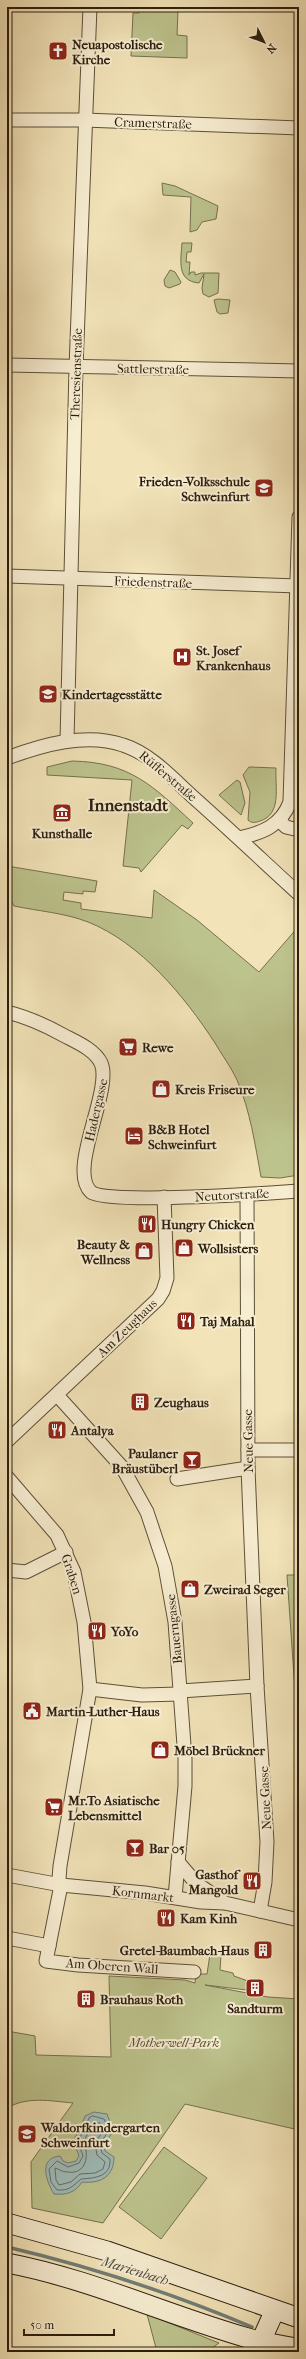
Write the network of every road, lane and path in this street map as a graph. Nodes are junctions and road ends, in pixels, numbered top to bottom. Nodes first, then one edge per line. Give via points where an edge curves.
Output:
1 (90, 7) edge
2 (7, 120) edge
3 (84, 120) junction
4 (299, 128) edge
5 (7, 365) edge
6 (76, 367) junction
7 (299, 371) edge
8 (299, 517) edge
9 (7, 576) edge
10 (72, 580) junction
11 (298, 586) edge
12 (67, 741) junction
13 (296, 743) edge
14 (7, 758) edge
15 (280, 821) junction
16 (299, 830) edge
17 (239, 838) junction
18 (298, 892) edge
19 (7, 1012) edge
20 (299, 1191) edge
21 (92, 1192) joint
22 (247, 1195) junction
23 (164, 1197) junction
24 (56, 1395) junction
25 (7, 1441) edge
26 (248, 1450) junction
27 (299, 1450) edge
28 (248, 1468) junction
29 (7, 1477) edge
30 (177, 1479) dead end
31 (66, 1552) junction
32 (7, 1570) edge
33 (257, 1686) junction
34 (90, 1690) junction
35 (180, 1693) junction
36 (178, 1862) junction
37 (7, 1875) edge
38 (61, 1885) junction
39 (175, 1897) junction
40 (225, 1903) junction
41 (260, 1911) junction
42 (299, 1920) edge
43 (7, 1938) edge
44 (49, 1946) junction
45 (194, 1972) dead end
46 (7, 2223) edge
47 (7, 2263) edge
48 (275, 2310) junction
49 (299, 2318) edge
50 (256, 2347) edge
51 (299, 2349) edge

1 - 3 street, Theresienstraße
2 - 3 street, Cramerstraße
3 - 4 street, Cramerstraße
3 - 6 street, Theresienstraße
5 - 6 street, Sattlerstraße
6 - 7 street, Sattlerstraße
6 - 10 street, Theresienstraße
8 - 11 street
9 - 10 street, Friedenstraße
10 - 11 street, Friedenstraße
10 - 12 street, Theresienstraße
11 - 13 street
12 - 14 street, Rüfferstraße via 49,744
12 - 17 street, Rüfferstraße via 122,744 141,753
13 - 15 street via 290,802
15 - 16 street via 286,827
15 - 17 street via 257,834
17 - 18 street, Rüfferstraße
19 - 21 street, Hadergasse via 41,1023 69,1038 92,1052 101,1063 104,1080 88,1138 86,1158 85,1176 87,1186
20 - 22 street, Neutorstraße
21 - 23 street, Neutorstraße via 102,1197
22 - 23 street, Neutorstraße
22 - 26 street, Neue Gasse
23 - 24 street, Am Zeughaus via 167,1278 163,1291 128,1328
24 - 25 street, Am Zeughaus
24 - 35 street, Bauerngasse via 114,1457 135,1488 147,1512 172,1593
26 - 27 street
26 - 28 street, Neue Gasse
28 - 30 street
28 - 33 street, Neue Gasse
29 - 31 street, Graben via 52,1530
31 - 32 street via 26,1572
31 - 34 street, Graben via 74,1572 82,1611
33 - 35 street
33 - 41 street, Neue Gasse via 267,1860
34 - 35 street via 142,1695
34 - 38 street, Graben via 59,1870
35 - 36 street, Bauerngasse via 185,1786
36 - 39 street, Bauerngasse
36 - 40 street, Kornmarkt via 196,1883
37 - 38 street, Kornmarkt
38 - 39 street, Kornmarkt
38 - 44 street, Am Oberen Wall
39 - 40 street, Kornmarkt
40 - 41 street, Kornmarkt
41 - 42 street, Kornmarkt
43 - 44 street
44 - 45 street, Am Oberen Wall via 46,1961
46 - 48 main road via 107,2251
47 - 50 main road via 41,2269 103,2288
48 - 49 main road
48 - 50 main road
50 - 51 main road

